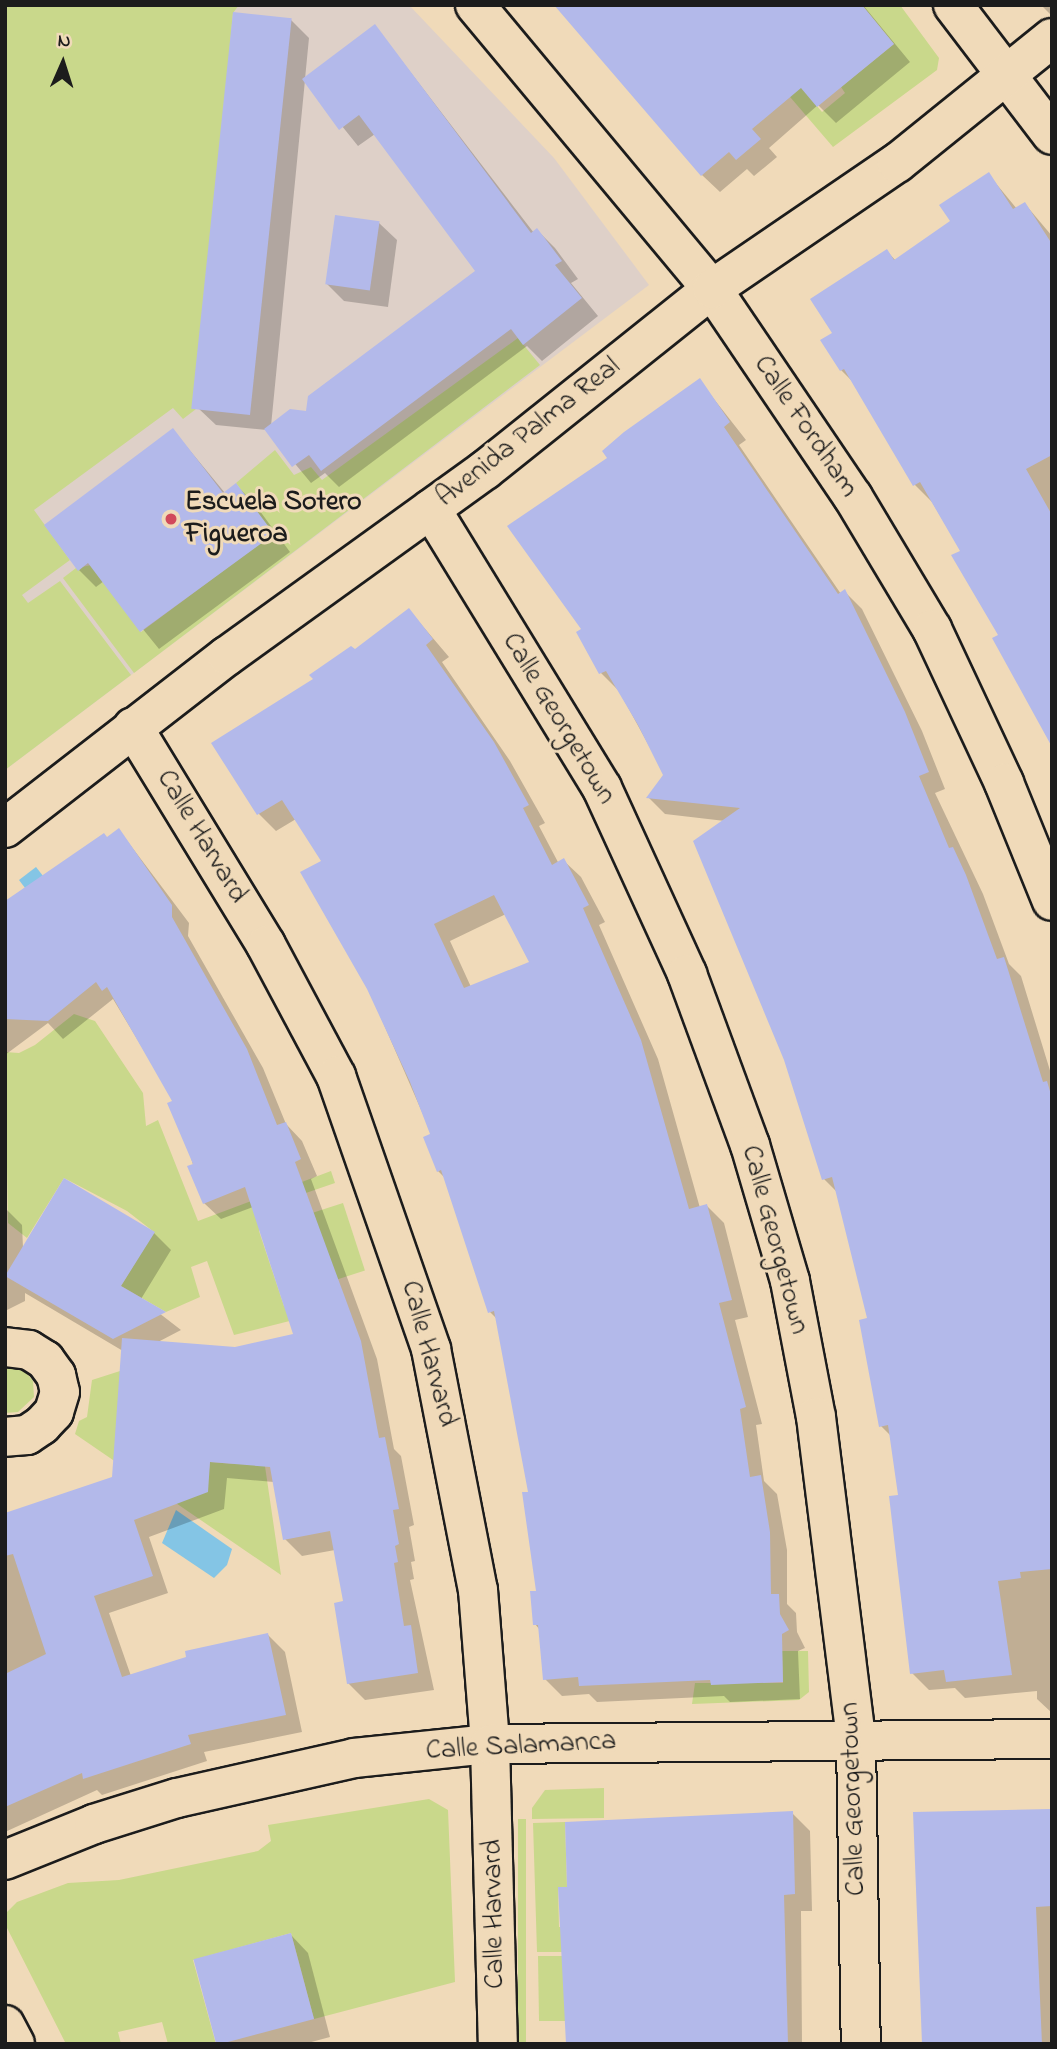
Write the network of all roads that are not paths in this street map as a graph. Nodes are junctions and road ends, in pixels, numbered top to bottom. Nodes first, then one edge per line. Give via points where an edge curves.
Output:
1 (475, 5) edge
2 (953, 5) edge
3 (1052, 38) edge
4 (1008, 74) junction
5 (1052, 135) edge
6 (712, 289) junction
7 (431, 509) junction
8 (133, 727) junction
9 (5, 828) edge
10 (1052, 901) edge
11 (5, 1347) edge
12 (5, 1437) edge
13 (1052, 1739) edge
14 (856, 1740) junction
15 (491, 1744) junction
16 (5, 1860) edge
17 (5, 2025) edge
18 (15, 2044) edge
19 (498, 2044) edge
20 (861, 2044) edge

1 - 6 street, Calle Fordham
2 - 4 street
3 - 4 street, Avenida Palma Real
4 - 5 street
4 - 6 street, Avenida Palma Real via 897,163
6 - 7 street, Avenida Palma Real
6 - 10 street, Calle Fordham via 853,496 932,629 1004,783
7 - 8 street, Avenida Palma Real
7 - 14 street, Calle Georgetown via 602,788 687,974 750,1144 790,1281 817,1417
8 - 9 street, Avenida Palma Real
8 - 15 street, Calle Harvard via 266,945 335,1076 379,1192 431,1349 460,1484 478,1590
11 - 12 street via 29,1350 45,1360 56,1375 60,1392 54,1412 41,1425 27,1435
13 - 14 street, Calle Salamanca
14 - 15 street, Calle Salamanca
14 - 20 street, Calle Georgetown
15 - 16 street, Calle Salamanca via 354,1758 264,1776 94,1824
15 - 19 street, Calle Harvard
17 - 18 street

